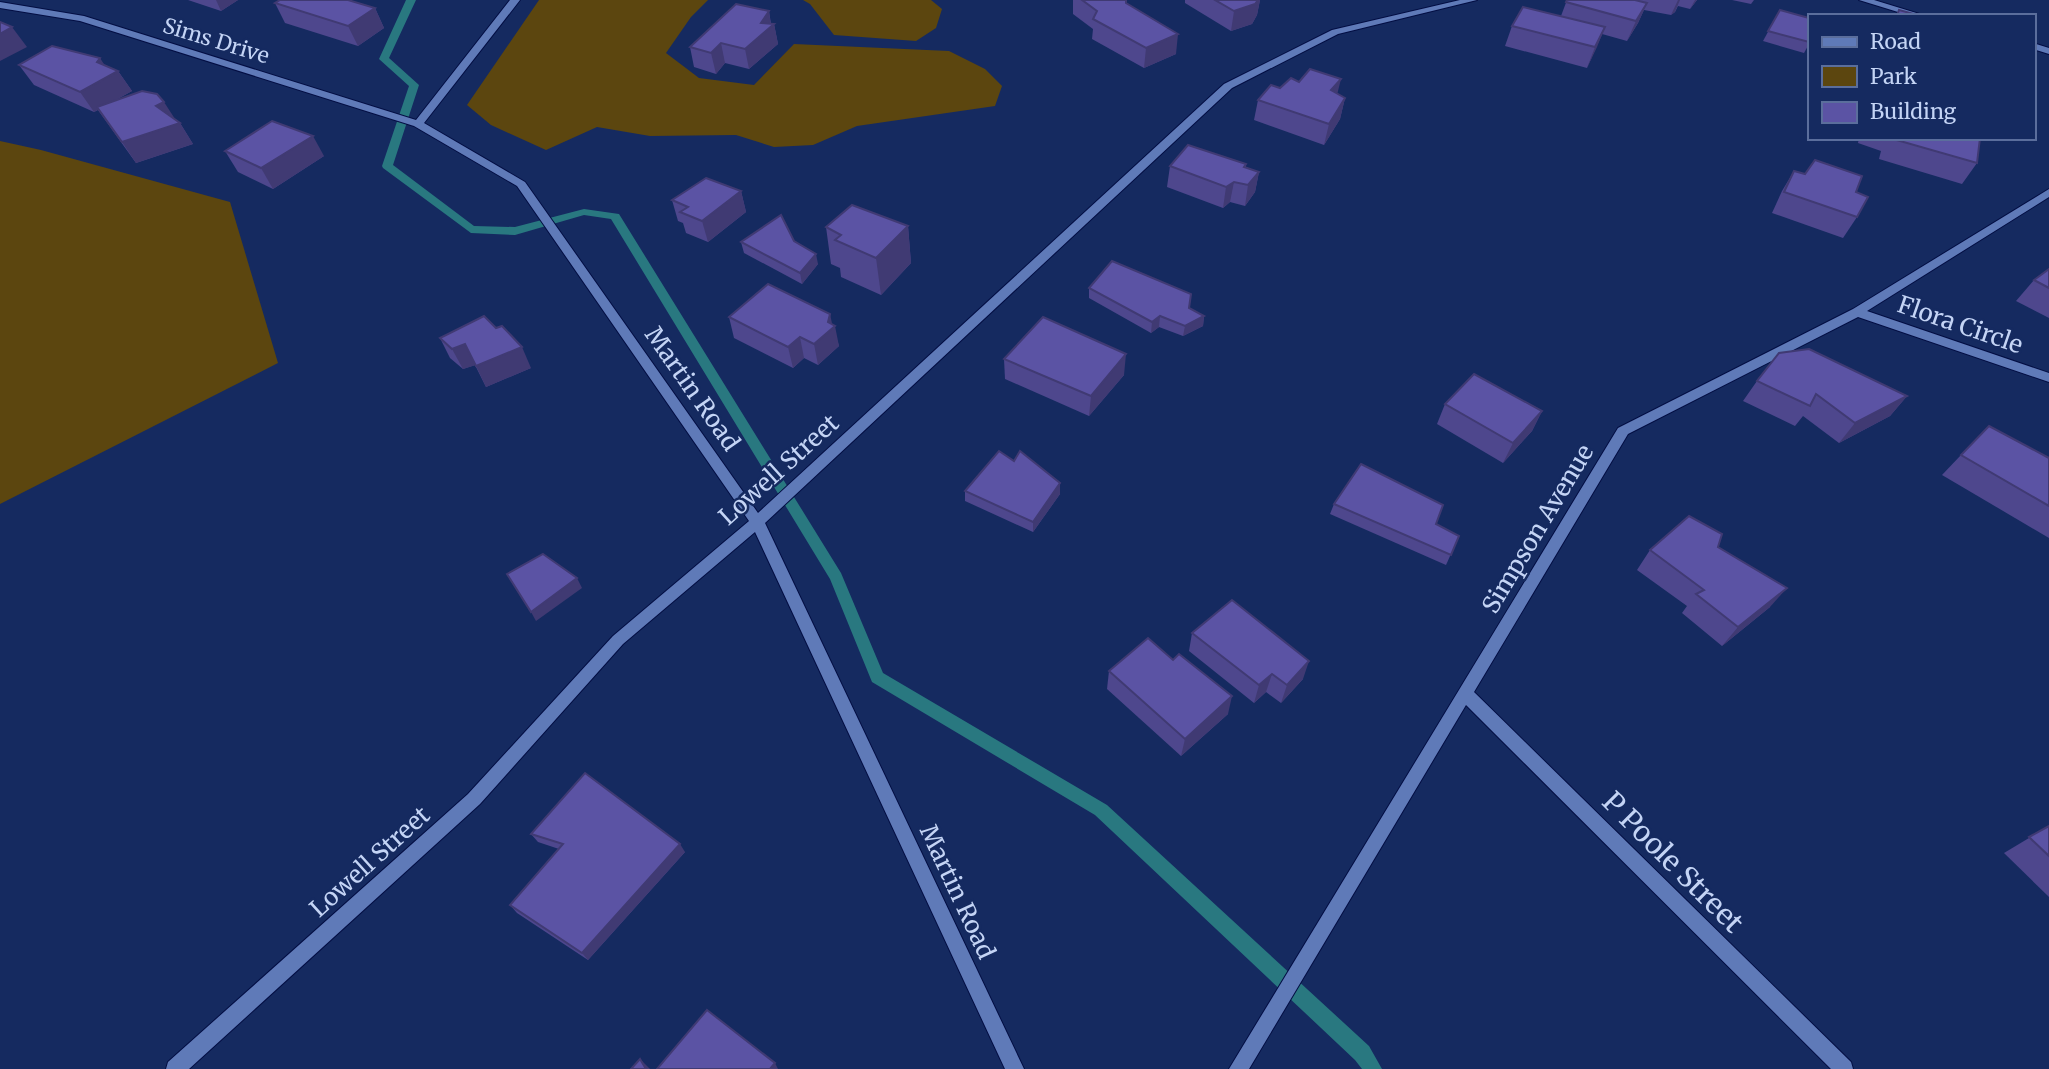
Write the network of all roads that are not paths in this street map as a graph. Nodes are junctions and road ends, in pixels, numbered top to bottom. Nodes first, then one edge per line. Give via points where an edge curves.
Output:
1 (514, 0) edge
2 (1472, 0) edge
3 (1864, 0) edge
4 (0, 5) edge
5 (1915, 14) edge
6 (418, 124) junction
7 (2049, 192) edge
8 (1857, 312) junction
9 (2049, 378) edge
10 (757, 522) junction
11 (1465, 693) junction
12 (175, 1069) edge
13 (1015, 1069) edge
14 (1238, 1069) edge
15 (1844, 1069) edge

1 - 6 street
2 - 10 street, Lowell Street via 1335,32 1228,86
3 - 5 street
4 - 6 street, Sims Drive via 81,18
6 - 10 street, Martin Road via 521,184
7 - 8 street, Simpson Avenue
8 - 9 street, Flora Circle
8 - 11 street, Simpson Avenue via 1623,431
10 - 12 street, Lowell Street via 618,640 474,799
10 - 13 street, Martin Road
11 - 14 street, Simpson Avenue
11 - 15 street, P Poole Street

